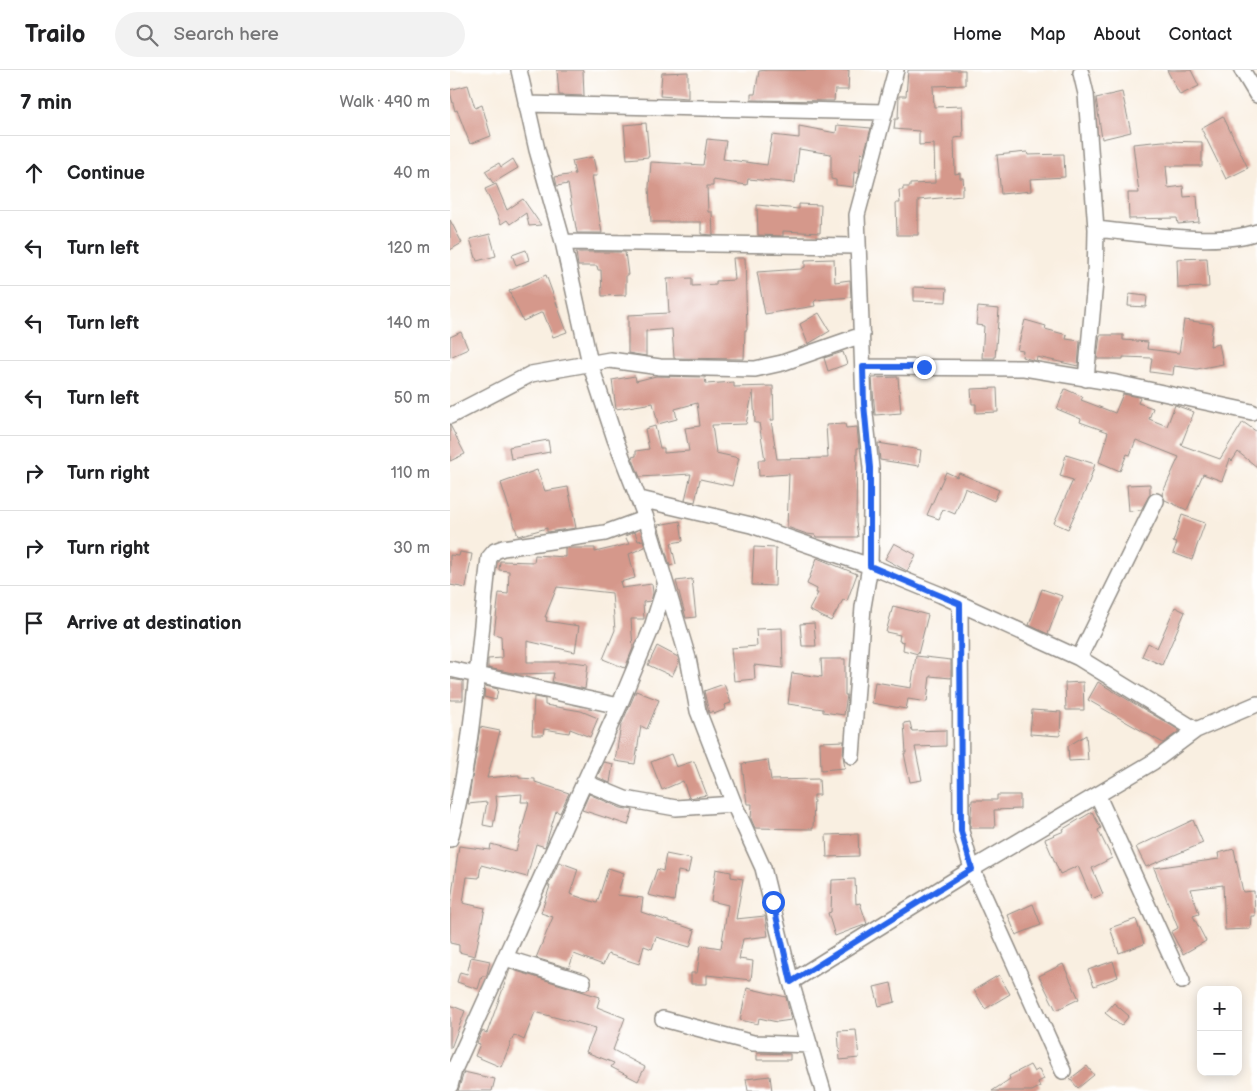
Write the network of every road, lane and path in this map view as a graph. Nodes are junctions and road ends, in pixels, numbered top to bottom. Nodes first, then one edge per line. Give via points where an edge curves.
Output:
1 (519, 70) edge
2 (896, 70) edge
3 (1242, 70) edge
4 (1081, 71) edge
5 (1257, 95) edge
6 (526, 104) junction
7 (886, 112) junction
8 (1096, 229) junction
9 (1257, 232) edge
10 (563, 242) junction
11 (857, 246) junction
12 (862, 335) junction
13 (590, 363) junction
14 (863, 367) junction
15 (1086, 378) junction
16 (1252, 412) dead end
17 (450, 416) edge
18 (640, 499) junction
19 (1156, 502) dead end
20 (646, 518) junction
21 (870, 566) junction
22 (665, 586) junction
23 (960, 604) junction
24 (1079, 658) junction
25 (450, 669) edge
26 (478, 674) junction
27 (1257, 704) edge
28 (618, 706) junction
29 (1196, 730) junction
30 (852, 756) dead end
31 (584, 782) junction
32 (1098, 796) junction
33 (734, 804) junction
34 (450, 839) edge
35 (972, 869) junction
36 (505, 958) junction
37 (1182, 981) dead end
38 (583, 982) dead end
39 (791, 982) junction
40 (663, 1019) dead end
41 (810, 1045) junction
42 (1063, 1071) dead end
43 (450, 1086) edge
44 (823, 1091) edge

1 - 6 street
2 - 7 street
3 - 5 street
4 - 8 street via 1086,94
6 - 7 street
6 - 10 street
7 - 11 street via 858,215
8 - 9 street via 1241,238
8 - 15 street via 1095,282
10 - 11 street
10 - 13 street
11 - 12 street
12 - 13 street via 755,369 660,367 610,360
12 - 14 street
13 - 17 street via 531,374
13 - 18 street via 615,439
14 - 15 street via 1024,368
14 - 21 street via 870,468
15 - 16 street
18 - 20 street
18 - 21 street via 751,525
19 - 24 street
20 - 22 street
20 - 26 street via 605,533 494,551 489,558
21 - 23 street
21 - 30 street via 863,607
22 - 28 street via 652,627
22 - 33 street via 688,658 698,711
23 - 24 street
23 - 35 street via 961,831
24 - 29 street
25 - 26 street
26 - 28 street
26 - 34 street
27 - 29 street
28 - 31 street
29 - 32 street via 1153,762
31 - 33 street via 625,799 676,808
31 - 36 street
32 - 35 street
32 - 37 street
33 - 39 street via 763,868
35 - 39 street
35 - 42 street
36 - 38 street
36 - 43 street via 454,1070
39 - 41 street
40 - 41 street via 753,1043
41 - 44 street

